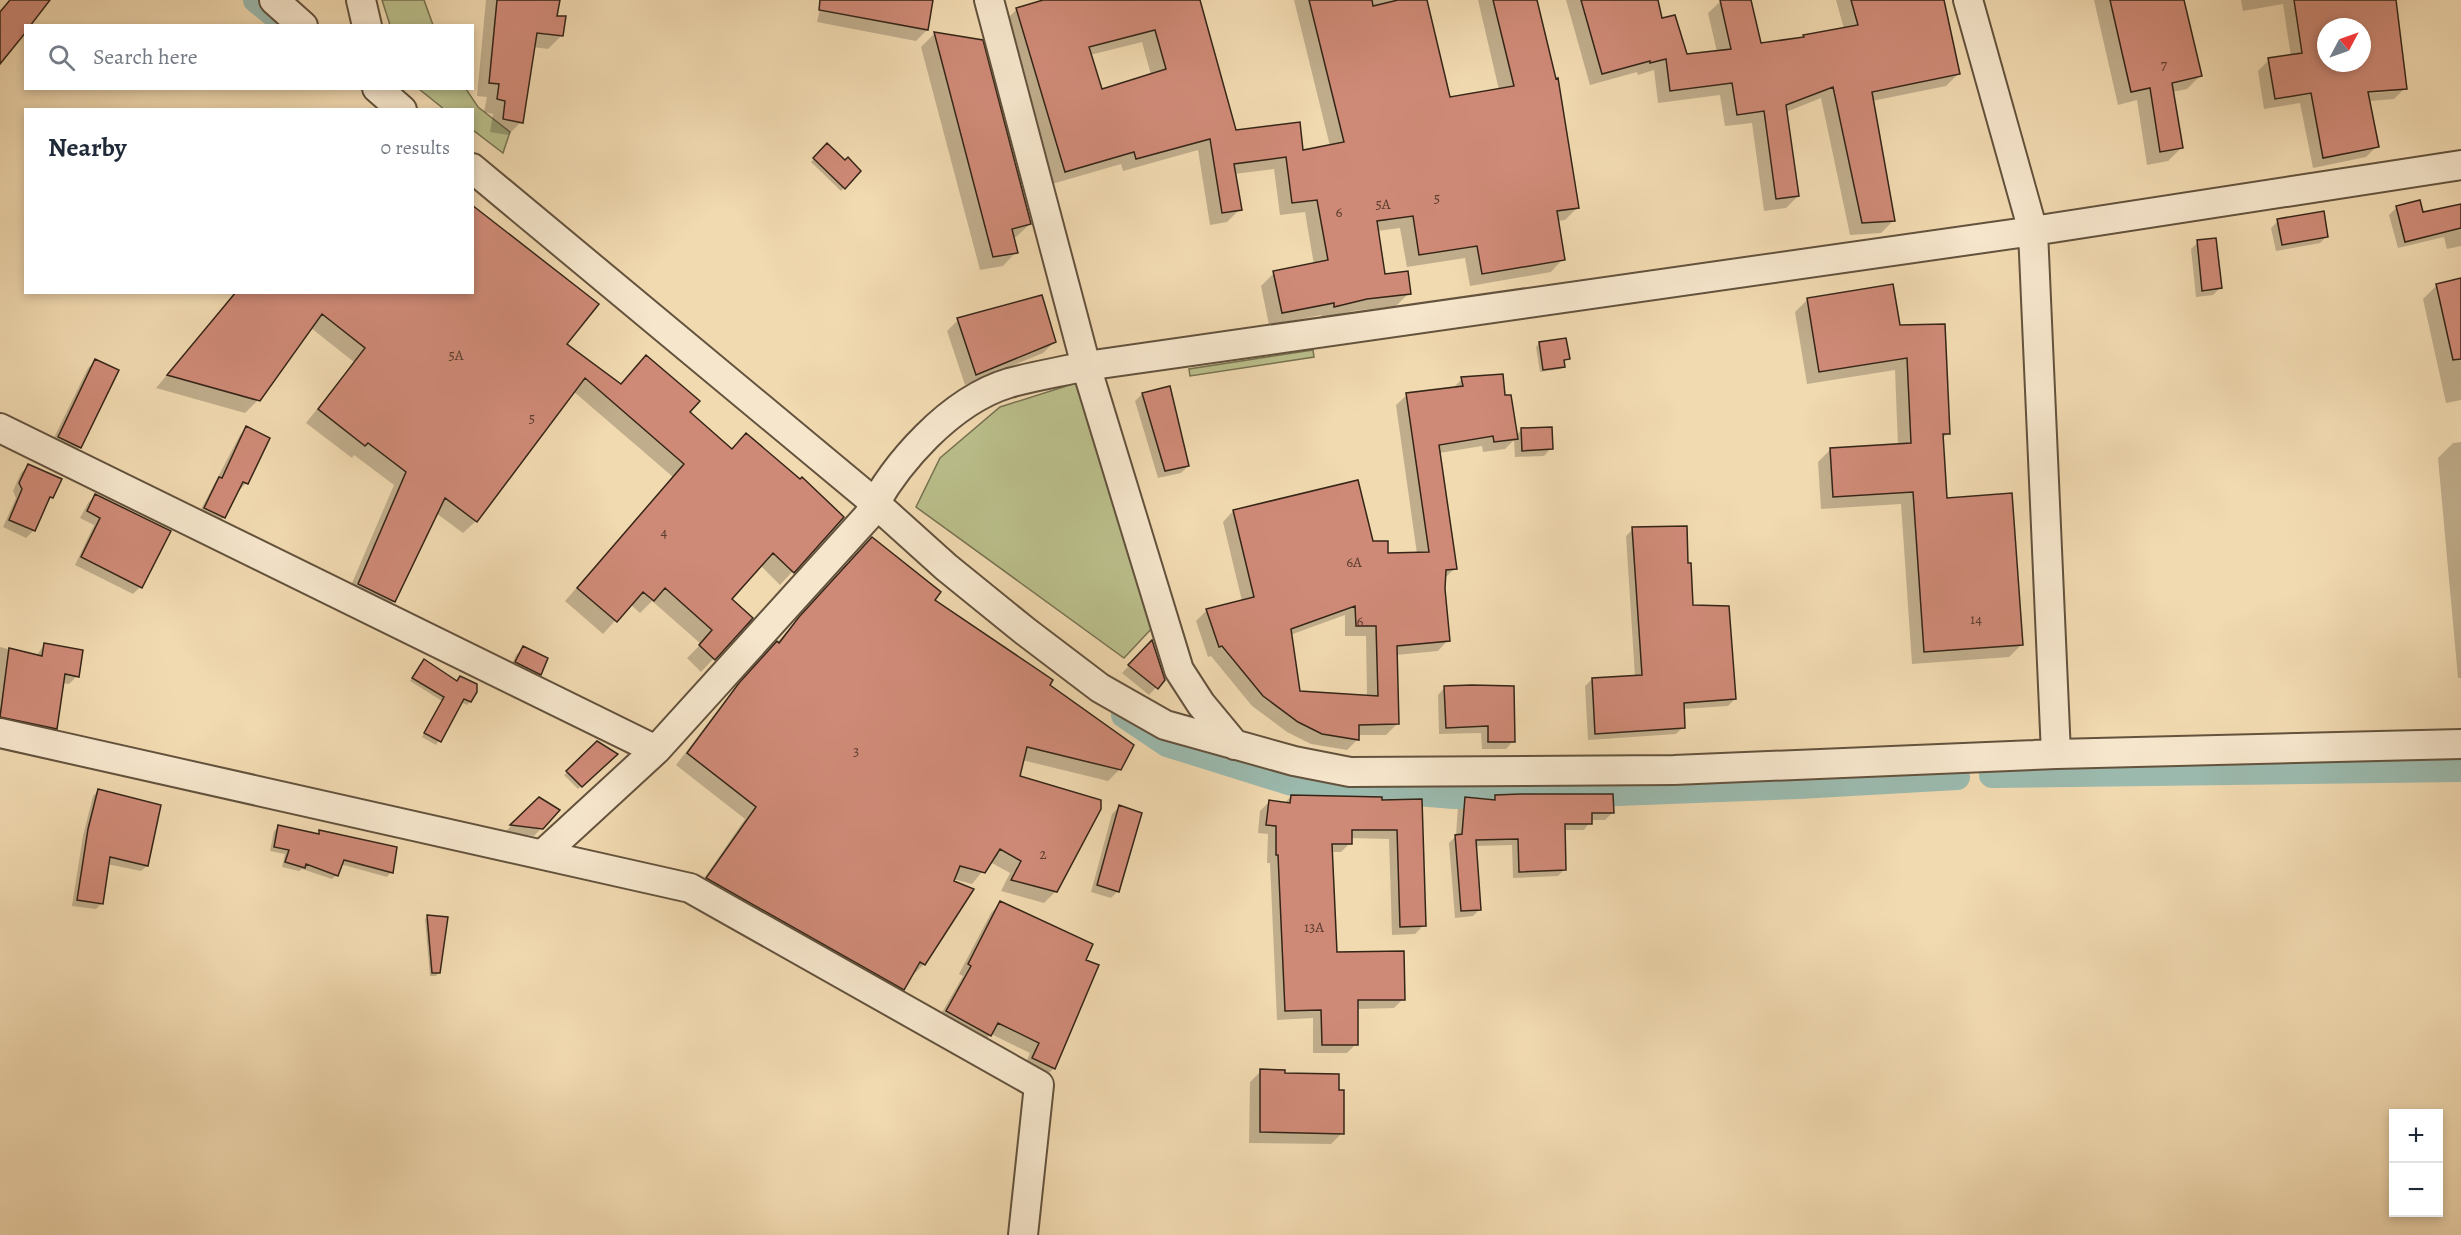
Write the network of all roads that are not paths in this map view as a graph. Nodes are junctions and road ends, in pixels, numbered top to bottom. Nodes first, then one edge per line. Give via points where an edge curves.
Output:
1 (274, 0) edge
2 (361, 0) edge
3 (989, 0) edge
4 (1968, 0) edge
5 (301, 24) edge
6 (367, 24) edge
7 (379, 90) edge
8 (392, 90) edge
9 (400, 108) edge
10 (401, 108) edge
11 (2461, 165) edge
12 (474, 170) edge
13 (2033, 231) junction
14 (1086, 366) junction
15 (0, 428) edge
16 (875, 503) junction
17 (0, 733) edge
18 (2461, 744) edge
19 (1235, 745) junction
20 (656, 750) junction
21 (2056, 754) junction
22 (543, 855) junction
23 (1023, 1235) edge

1 - 5 street
2 - 6 street
3 - 14 street
4 - 13 street
7 - 9 street
8 - 10 street
11 - 13 street
12 - 16 street
13 - 14 street
13 - 21 street
14 - 16 street via 1008,384 955,411 892,477
14 - 19 street via 1179,670
15 - 20 street
16 - 19 street via 954,574 1100,688 1165,725
16 - 20 street via 868,516
17 - 22 street
18 - 21 street
19 - 21 street via 1350,772 1674,770
20 - 22 street
22 - 23 street via 690,888 1039,1085

